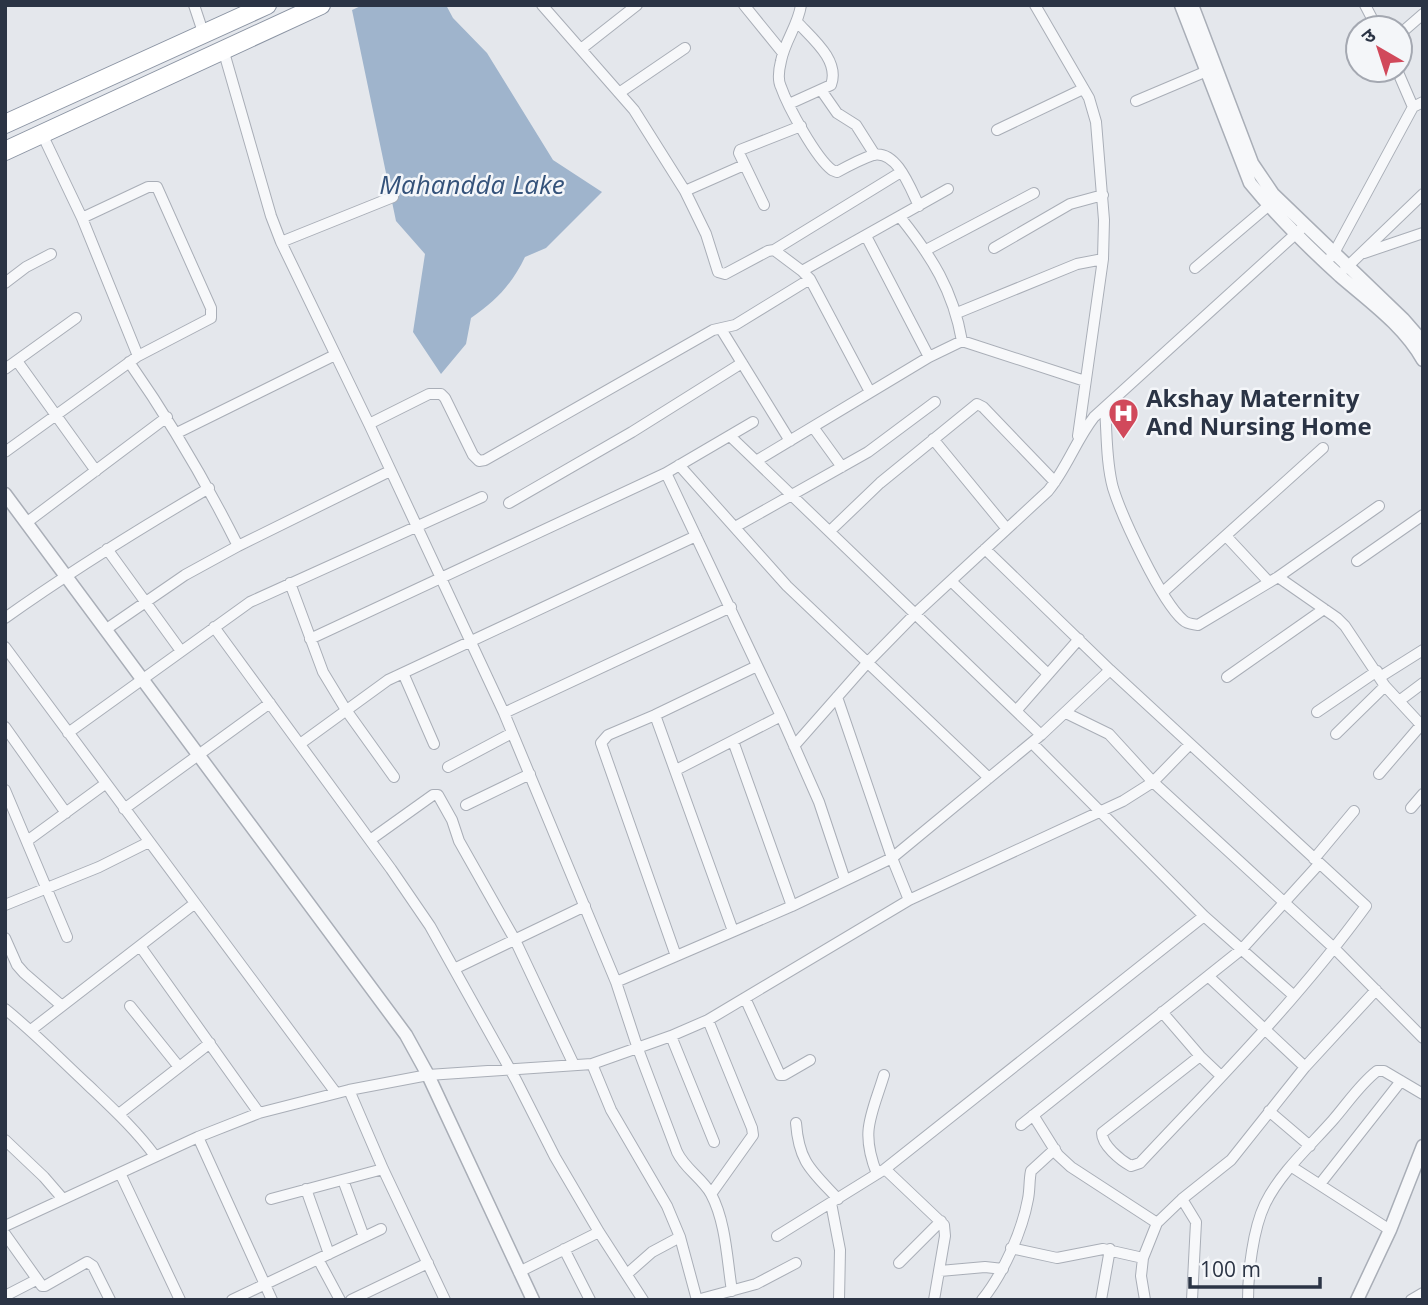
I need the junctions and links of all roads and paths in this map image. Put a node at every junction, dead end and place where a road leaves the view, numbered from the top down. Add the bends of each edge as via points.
1 (194, 5) edge
2 (267, 5) edge
3 (300, 5) edge
4 (321, 5) edge
5 (542, 5) edge
6 (637, 5) edge
7 (744, 5) edge
8 (801, 5) edge
9 (1035, 5) edge
10 (1181, 5) edge
11 (1192, 5) edge
12 (798, 23) junction
13 (204, 35) junction
14 (685, 48) dead end
15 (223, 49) junction
16 (581, 49) junction
17 (783, 53) junction
18 (1207, 71) junction
19 (1406, 84) edge
20 (1083, 89) junction
21 (821, 90) junction
22 (619, 93) junction
23 (1136, 101) dead end
24 (789, 104) junction
25 (1418, 104) edge
26 (5, 124) edge
27 (801, 126) junction
28 (997, 130) dead end
29 (42, 134) junction
30 (5, 143) edge
31 (5, 151) edge
32 (875, 155) junction
33 (744, 165) junction
34 (901, 172) junction
35 (948, 189) dead end
36 (685, 191) junction
37 (1034, 193) dead end
38 (1423, 194) edge
39 (1103, 195) junction
40 (393, 197) dead end
41 (764, 205) dead end
42 (919, 206) junction
43 (1268, 206) junction
44 (900, 217) junction
45 (82, 218) junction
46 (1301, 229) junction
47 (1423, 233) edge
48 (866, 236) junction
49 (281, 242) junction
50 (994, 248) dead end
51 (774, 250) junction
52 (926, 250) junction
53 (51, 254) dead end
54 (1360, 254) junction
55 (1330, 257) junction
56 (1103, 259) junction
57 (1195, 268) dead end
58 (1343, 270) junction
59 (802, 271) junction
60 (810, 279) junction
61 (5, 283) edge
62 (957, 313) junction
63 (76, 318) dead end
64 (720, 329) junction
65 (962, 341) junction
66 (1423, 342) edge
67 (335, 355) junction
68 (929, 357) junction
69 (133, 359) junction
70 (1423, 360) edge
71 (17, 361) junction
72 (742, 363) junction
73 (5, 369) edge
74 (1085, 381) junction
75 (870, 392) junction
76 (934, 402) dead end
77 (1105, 408) junction
78 (57, 414) junction
79 (167, 416) junction
80 (753, 422) dead end
81 (369, 424) junction
82 (813, 427) junction
83 (177, 433) junction
84 (730, 436) junction
85 (933, 439) junction
86 (1078, 440) junction
87 (790, 441) junction
88 (1323, 448) dead end
89 (5, 452) edge
90 (756, 461) junction
91 (679, 465) junction
92 (842, 467) junction
93 (96, 471) junction
94 (390, 471) junction
95 (666, 473) junction
96 (1055, 482) junction
97 (209, 488) junction
98 (5, 495) edge
99 (791, 495) junction
100 (482, 497) dead end
101 (509, 503) dead end
102 (1379, 506) dead end
103 (1423, 515) edge
104 (26, 523) junction
105 (735, 527) junction
106 (418, 528) junction
107 (1007, 528) junction
108 (830, 531) junction
109 (695, 536) junction
110 (1226, 536) junction
111 (238, 546) junction
112 (107, 549) junction
113 (985, 549) junction
114 (1357, 561) dead end
115 (65, 576) junction
116 (441, 578) junction
117 (1273, 579) junction
118 (951, 581) junction
119 (290, 583) junction
120 (1163, 592) junction
121 (144, 602) junction
122 (731, 607) junction
123 (1324, 609) junction
124 (916, 613) junction
125 (5, 618) edge
126 (214, 628) junction
127 (105, 630) junction
128 (310, 639) junction
129 (1079, 639) junction
130 (470, 641) junction
131 (5, 648) edge
132 (1423, 650) edge
133 (181, 651) junction
134 (868, 662) junction
135 (757, 666) junction
136 (1110, 670) junction
137 (403, 673) junction
138 (1048, 674) junction
139 (1227, 677) dead end
140 (1381, 678) junction
141 (142, 680) junction
142 (1423, 683) edge
143 (837, 697) junction
144 (1399, 701) junction
145 (270, 703) junction
146 (346, 709) junction
147 (1016, 711) junction
148 (1317, 712) dead end
149 (504, 713) junction
150 (1066, 713) junction
151 (655, 715) junction
152 (781, 716) junction
153 (1422, 726) edge
154 (5, 727) edge
155 (68, 733) junction
156 (512, 733) junction
157 (1336, 734) dead end
158 (1041, 735) junction
159 (733, 741) junction
160 (1032, 743) junction
161 (300, 744) junction
162 (434, 744) dead end
163 (1190, 744) junction
164 (794, 746) junction
165 (198, 755) junction
166 (448, 767) dead end
167 (676, 770) junction
168 (530, 774) junction
169 (1379, 774) dead end
170 (394, 777) dead end
171 (989, 778) junction
172 (1153, 782) junction
173 (105, 784) junction
174 (5, 790) edge
175 (1423, 794) edge
176 (466, 804) dead end
177 (1411, 808) dead end
178 (124, 809) junction
179 (1354, 811) dead end
180 (66, 813) junction
181 (1099, 813) junction
182 (370, 840) junction
183 (27, 841) junction
184 (149, 842) junction
185 (892, 858) junction
186 (1317, 861) junction
187 (845, 880) junction
188 (47, 889) junction
189 (909, 900) junction
190 (1285, 903) junction
191 (194, 904) junction
192 (5, 905) edge
193 (585, 906) junction
194 (792, 906) junction
195 (1204, 916) junction
196 (733, 931) junction
197 (67, 937) dead end
198 (5, 939) edge
199 (515, 940) junction
200 (140, 946) junction
201 (1242, 949) junction
202 (1335, 949) junction
203 (676, 956) junction
204 (454, 970) junction
205 (1208, 976) junction
206 (616, 982) junction
207 (1376, 990) junction
208 (1293, 995) junction
209 (745, 998) junction
210 (62, 1006) junction
211 (130, 1006) dead end
212 (5, 1009) edge
213 (1162, 1012) junction
214 (708, 1020) junction
215 (1264, 1029) junction
216 (31, 1030) junction
217 (671, 1036) junction
218 (1423, 1038) edge
219 (210, 1043) junction
220 (638, 1049) junction
221 (1200, 1056) junction
222 (810, 1060) dead end
223 (592, 1064) junction
224 (574, 1065) junction
225 (179, 1067) junction
226 (1305, 1067) junction
227 (509, 1070) junction
228 (428, 1075) junction
229 (884, 1075) dead end
230 (1221, 1076) junction
231 (1401, 1081) junction
232 (349, 1090) junction
233 (336, 1093) junction
234 (1423, 1094) edge
235 (1269, 1111) junction
236 (119, 1114) junction
237 (259, 1114) junction
238 (1033, 1115) junction
239 (796, 1123) dead end
240 (1021, 1125) dead end
241 (198, 1137) junction
242 (5, 1140) edge
243 (714, 1142) dead end
244 (1310, 1146) junction
245 (1423, 1146) edge
246 (1055, 1149) junction
247 (155, 1156) junction
248 (1292, 1167) junction
249 (383, 1169) junction
250 (881, 1172) junction
251 (120, 1173) junction
252 (343, 1180) junction
253 (1320, 1184) junction
254 (306, 1189) junction
255 (711, 1194) junction
256 (63, 1199) junction
257 (271, 1199) dead end
258 (1182, 1199) junction
259 (835, 1201) junction
260 (941, 1221) junction
261 (1157, 1223) junction
262 (5, 1226) edge
263 (381, 1229) dead end
264 (1390, 1230) junction
265 (599, 1232) junction
266 (5, 1234) edge
267 (776, 1236) dead end
268 (364, 1237) junction
269 (680, 1237) junction
270 (1011, 1248) junction
271 (565, 1249) junction
272 (1110, 1249) junction
273 (329, 1254) junction
274 (1143, 1258) junction
275 (318, 1259) junction
276 (796, 1262) dead end
277 (900, 1263) dead end
278 (428, 1264) junction
279 (1003, 1269) junction
280 (940, 1271) junction
281 (519, 1272) junction
282 (627, 1274) junction
283 (36, 1280) junction
284 (265, 1284) junction
285 (732, 1291) junction
286 (1423, 1293) edge
287 (5, 1296) edge
288 (1358, 1299) edge
289 (110, 1300) edge
290 (180, 1300) edge
291 (232, 1300) edge
292 (272, 1300) edge
293 (340, 1300) edge
294 (351, 1300) edge
295 (445, 1300) edge
296 (533, 1300) edge
297 (590, 1300) edge
298 (643, 1300) edge
299 (839, 1300) edge
300 (934, 1300) edge
301 (982, 1300) edge
302 (1101, 1300) edge
303 (1144, 1300) edge
304 (1192, 1300) edge
305 (1248, 1300) edge
306 (1411, 1300) edge

1 - 13 street
2 - 13 highway
3 - 30 highway
4 - 15 highway
5 - 16 street
6 - 16 street
7 - 17 street
8 - 12 street
9 - 20 street
10 - 18 street
11 - 46 street via 1252,163
12 - 17 street
12 - 21 street via 832,65 833,81
13 - 26 highway
14 - 22 street
15 - 29 highway
15 - 49 street
16 - 22 street
17 - 24 street via 778,74
18 - 23 street
18 - 43 street via 1250,183
19 - 25 street
20 - 28 street
20 - 39 street via 1097,122
21 - 24 street
21 - 32 street via 837,113 856,125
22 - 36 street
24 - 27 street
25 - 55 street
27 - 32 street via 837,172
27 - 33 street via 740,150
29 - 31 highway
29 - 45 street
32 - 34 street via 888,158
33 - 36 street
33 - 41 street
34 - 42 street
34 - 51 street
35 - 42 street
36 - 51 street via 718,272 725,274
37 - 52 street
38 - 54 street
39 - 50 street via 1070,204
39 - 56 street
40 - 49 street
42 - 44 street
43 - 46 street
43 - 57 street
44 - 48 street
44 - 52 street
45 - 69 street
45 - 69 street via 148,187 158,187 211,308 211,318
46 - 55 street
46 - 77 street
47 - 54 street
48 - 59 street
48 - 68 street
49 - 67 street
51 - 59 street
52 - 62 street
53 - 61 street
54 - 58 street
55 - 58 street
56 - 62 street via 1077,264
56 - 74 street
58 - 66 street via 1404,319
58 - 70 street
59 - 60 street
60 - 64 street
60 - 75 street
62 - 65 street
63 - 71 street
64 - 72 street
64 - 81 street via 485,460 473,456 441,394 429,394
65 - 68 street
65 - 74 street
67 - 81 street
67 - 83 street
68 - 75 street
69 - 78 street
69 - 79 street
71 - 73 street
71 - 78 street
72 - 87 street
72 - 101 street
74 - 86 street
75 - 82 street
76 - 92 street via 878,446
77 - 86 street
77 - 120 street via 1114,489
78 - 89 street
78 - 93 street
79 - 83 street
79 - 93 street
80 - 84 street
81 - 94 street
82 - 87 street
82 - 92 street
83 - 97 street
84 - 90 street
84 - 91 street
85 - 96 street via 979,405
85 - 107 street
85 - 108 street
86 - 96 street
87 - 90 street
88 - 110 street
90 - 99 street
91 - 95 street
91 - 105 street
92 - 99 street
93 - 104 street
94 - 106 street
94 - 111 street
95 - 109 street
95 - 116 street
96 - 107 street
97 - 111 street
97 - 112 street
98 - 104 street
99 - 105 street
99 - 108 street
100 - 106 street
102 - 117 street
103 - 114 street
104 - 115 street
105 - 134 street via 787,586
106 - 116 street
106 - 119 street
107 - 113 street
108 - 124 street
109 - 122 street
109 - 130 street
110 - 117 street
110 - 120 street
111 - 121 street
112 - 115 street
112 - 121 street
113 - 118 street
113 - 129 street
115 - 125 street
115 - 127 street
116 - 128 street
116 - 130 street
117 - 120 street via 1198,625 1182,620
117 - 123 street
118 - 124 street
118 - 138 street
119 - 126 street via 250,602
119 - 128 street
121 - 127 street
121 - 133 street
122 - 135 street
122 - 149 street
123 - 139 street
123 - 140 street via 1345,626
124 - 134 street
124 - 147 street
126 - 133 street
126 - 145 street
127 - 141 street
128 - 146 street via 323,672
129 - 136 street
129 - 138 street
130 - 137 street
130 - 149 street
131 - 155 street
132 - 140 street
133 - 141 street
134 - 143 street
134 - 171 street
135 - 151 street
135 - 152 street
136 - 150 street
136 - 163 street
137 - 146 street
137 - 162 street
138 - 147 street
140 - 144 street
140 - 148 street
140 - 157 street
141 - 155 street
141 - 165 street
142 - 144 street
143 - 164 street
143 - 185 street
144 - 153 street
145 - 161 street
145 - 165 street
146 - 161 street
146 - 170 street
147 - 158 street
149 - 156 street
150 - 158 street
150 - 172 street via 1109,734
151 - 167 street
151 - 203 street via 608,734 601,747
152 - 159 street
152 - 164 street
153 - 169 street
154 - 180 street
155 - 173 street
156 - 166 street
156 - 168 street
158 - 160 street
159 - 167 street
159 - 194 street
160 - 171 street
160 - 181 street
161 - 182 street
163 - 172 street
163 - 186 street
164 - 187 street
165 - 178 street
165 - 228 street via 406,1035
167 - 196 street
168 - 176 street
168 - 193 street
171 - 185 street
172 - 181 street
172 - 190 street
173 - 178 street
173 - 180 street
174 - 183 street
175 - 177 street
178 - 184 street
179 - 186 street
180 - 183 street
181 - 189 street
181 - 195 street
182 - 199 street via 438,795
182 - 204 street via 430,926
183 - 188 street
184 - 188 street
184 - 191 street
185 - 187 street
185 - 189 street
186 - 190 street
186 - 202 street via 1366,906
187 - 194 street
188 - 192 street
188 - 197 street
189 - 209 street
190 - 201 street
190 - 202 street
191 - 200 street
191 - 233 street
193 - 199 street
193 - 206 street
194 - 196 street
195 - 201 street
195 - 250 street
196 - 203 street
198 - 210 street via 17,965
199 - 204 street
199 - 224 street
200 - 210 street
200 - 219 street
201 - 205 street
201 - 208 street
202 - 207 street
202 - 208 street
203 - 206 street
204 - 227 street
205 - 213 street
205 - 215 street
206 - 220 street
207 - 218 street
207 - 226 street
208 - 215 street
209 - 214 street
209 - 222 street via 780,1075
210 - 216 street
211 - 225 street
212 - 216 street
213 - 221 street
213 - 238 street
214 - 217 street
214 - 255 street via 753,1136
215 - 226 street
215 - 230 street
216 - 236 street
217 - 220 street
217 - 243 street
219 - 225 street
219 - 237 street
220 - 223 street
220 - 255 street via 680,1160
221 - 230 street
221 - 230 street via 1106,1128 1103,1141 1135,1166
223 - 224 street
223 - 269 street via 611,1110
224 - 227 street
225 - 236 street
226 - 235 street
227 - 228 street
227 - 265 street
228 - 232 street
228 - 281 street
229 - 250 street via 867,1144
231 - 234 street
231 - 244 street via 1380,1070 1372,1074
231 - 253 street
232 - 233 street
232 - 249 street
233 - 237 street
235 - 244 street
235 - 258 street via 1231,1160
236 - 247 street
237 - 241 street
238 - 240 street
238 - 246 street
239 - 259 street via 806,1164
241 - 247 street
241 - 284 street
242 - 256 street
244 - 248 street
245 - 264 street
246 - 261 street via 1083,1177
246 - 270 street via 1031,1171 1028,1199
247 - 251 street
248 - 253 street
248 - 305 street via 1276,1186 1258,1224
249 - 252 street
249 - 278 street
250 - 259 street
250 - 260 street
251 - 256 street
251 - 290 street
252 - 254 street
252 - 268 street
253 - 264 street
254 - 257 street
254 - 273 street
255 - 285 street via 720,1219
256 - 262 street
258 - 261 street
258 - 304 street via 1196,1222
259 - 267 street
259 - 299 street
260 - 277 street
260 - 280 street via 945,1230
261 - 274 street
263 - 268 street
264 - 288 street
265 - 271 street
265 - 282 street
266 - 283 street
268 - 273 street
269 - 282 street via 652,1252
269 - 285 street via 697,1300
270 - 272 street via 1057,1258
270 - 279 street
271 - 281 street
271 - 297 street
272 - 274 street
272 - 302 street
273 - 275 street
274 - 303 street
275 - 284 street
275 - 293 street
276 - 285 street via 765,1280
278 - 294 street
278 - 295 street
279 - 280 street
279 - 301 street
280 - 300 street
281 - 296 street
282 - 298 street
283 - 287 street
283 - 289 street via 45,1286 83,1263 91,1263
284 - 291 street
284 - 292 street
286 - 306 street

